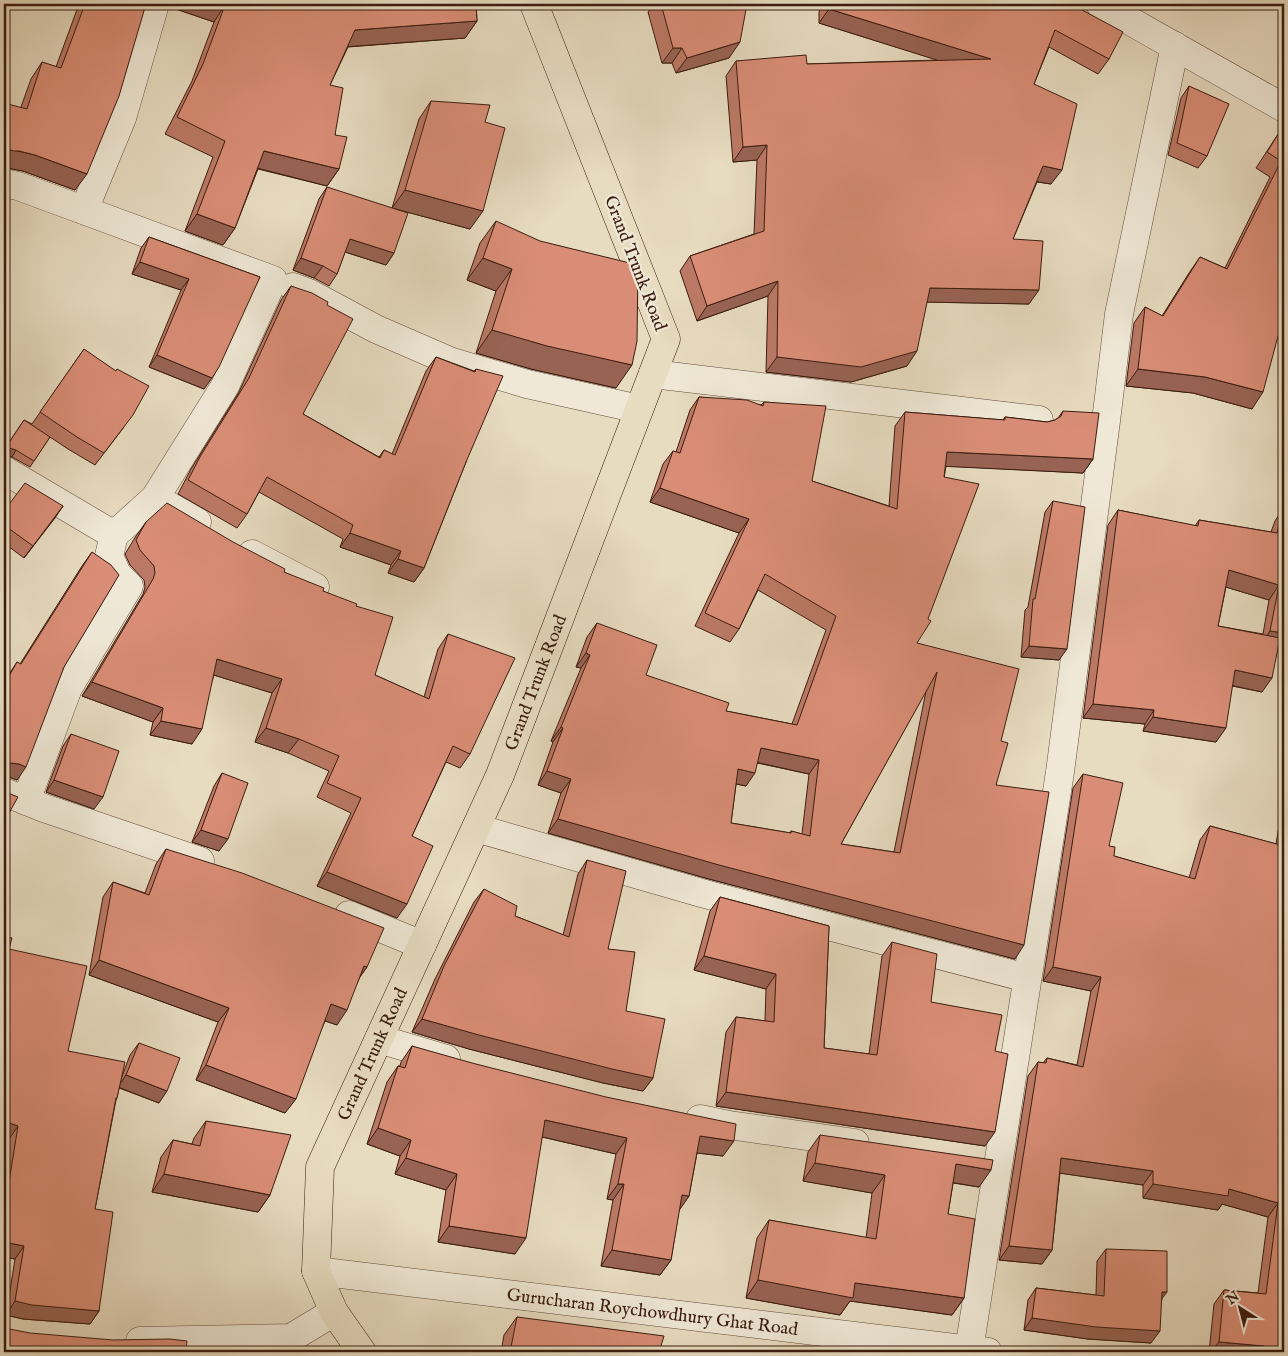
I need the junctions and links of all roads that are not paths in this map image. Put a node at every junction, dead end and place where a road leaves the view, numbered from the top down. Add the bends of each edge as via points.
1 (155, 4) edge
2 (534, 4) edge
3 (1100, 4) edge
4 (1175, 46) junction
5 (1284, 108) edge
6 (4, 183) edge
7 (84, 210) junction
8 (273, 280) junction
9 (653, 374) junction
10 (639, 409) junction
11 (1039, 420) edge
12 (4, 470) edge
13 (155, 498) junction
14 (114, 536) junction
15 (315, 587) edge
16 (15, 796) edge
17 (476, 828) junction
18 (219, 867) edge
19 (326, 906) edge
20 (422, 945) junction
21 (1027, 978) junction
22 (378, 1039) junction
23 (465, 1064) edge
24 (673, 1114) edge
25 (882, 1148) edge
26 (316, 1271) junction
27 (334, 1312) junction
28 (113, 1341) edge
29 (978, 1351) edge
30 (362, 1352) edge

1 - 7 street via 122,118
2 - 9 main road, Grand Trunk Road via 666,339
3 - 4 street
4 - 5 street
4 - 21 street via 1119,314 1061,762
6 - 7 street
7 - 8 street
8 - 10 street via 309,293 376,329 452,362 527,384
8 - 13 street via 225,386
9 - 10 main road, Grand Trunk Road
9 - 11 street
10 - 17 main road, Grand Trunk Road via 500,775
12 - 14 street
13 - 14 street
13 - 15 street
14 - 16 street via 109,556 117,574 129,586 68,688
16 - 18 street
17 - 20 main road, Grand Trunk Road
17 - 21 street via 705,894
19 - 20 street
20 - 22 main road, Grand Trunk Road
21 - 29 street via 988,1163
22 - 23 street
22 - 26 main road, Grand Trunk Road via 320,1167
24 - 25 street
26 - 27 main road, Grand Trunk Road
26 - 29 street, Gurucharan Roychowdhury Ghat Road
27 - 28 street via 291,1338
27 - 30 main road, Grand Trunk Road

